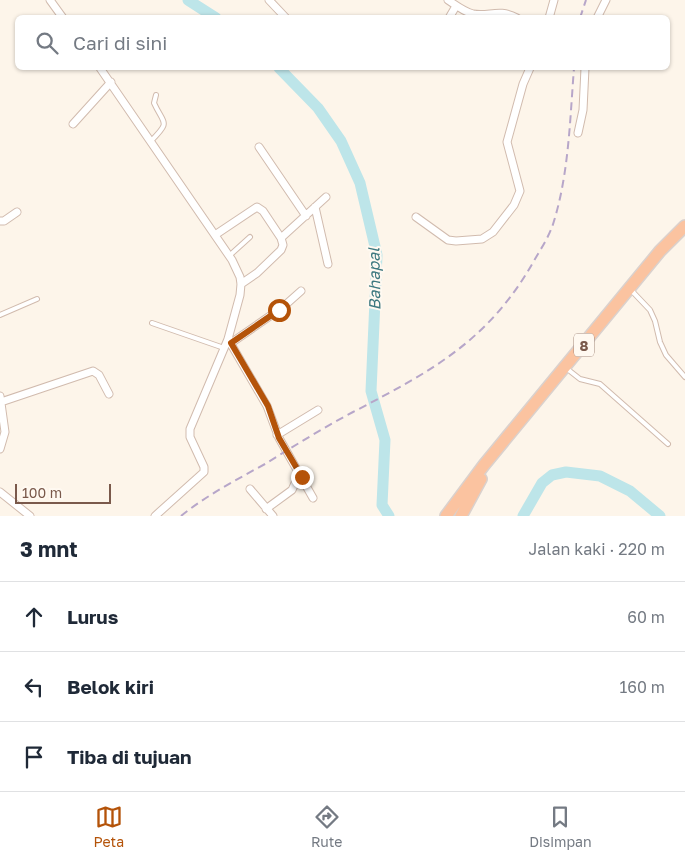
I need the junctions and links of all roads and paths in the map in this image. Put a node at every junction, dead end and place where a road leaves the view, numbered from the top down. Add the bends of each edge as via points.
1 (50, 0) edge
2 (269, 0) edge
3 (448, 0) edge
4 (554, 0) edge
5 (606, 0) edge
6 (456, 6) junction
7 (61, 15) edge
8 (283, 15) edge
9 (451, 15) edge
10 (511, 15) edge
11 (550, 15) edge
12 (598, 15) edge
13 (102, 70) edge
14 (529, 70) edge
15 (585, 70) edge
16 (111, 82) junction
17 (156, 95) dead end
18 (72, 124) dead end
19 (578, 133) dead end
20 (151, 141) junction
21 (259, 147) dead end
22 (326, 197) dead end
23 (316, 207) junction
24 (17, 212) dead end
25 (306, 216) junction
26 (416, 217) dead end
27 (0, 221) edge
28 (685, 226) edge
29 (215, 235) junction
30 (250, 237) dead end
31 (281, 238) junction
32 (229, 256) junction
33 (328, 264) dead end
34 (241, 284) junction
35 (630, 289) junction
36 (301, 291) dead end
37 (37, 299) dead end
38 (0, 315) edge
39 (152, 323) dead end
40 (229, 341) junction
41 (224, 348) junction
42 (566, 368) junction
43 (685, 377) edge
44 (109, 394) dead end
45 (1, 399) edge
46 (318, 410) dead end
47 (278, 435) junction
48 (668, 444) dead end
49 (0, 449) edge
50 (484, 465) junction
51 (302, 477) junction
52 (250, 489) dead end
53 (0, 492) edge
54 (313, 498) dead end
55 (266, 509) junction
56 (26, 515) edge
57 (155, 516) edge
58 (273, 516) edge
59 (446, 516) edge
60 (462, 516) edge

1 - 7 street
2 - 8 street
3 - 6 street
4 - 11 street
5 - 12 street
6 - 9 street
6 - 10 street via 473,14 494,12
13 - 16 street
14 - 26 street via 507,142 520,191 514,205 487,237 456,241 442,236
15 - 19 street
16 - 18 street
16 - 20 street
17 - 20 lane via 154,103 164,123
20 - 29 street
21 - 25 street
22 - 23 street
23 - 25 street
23 - 33 street
24 - 27 street
25 - 31 street
28 - 35 highway, 8
29 - 31 street via 257,207
29 - 32 street
30 - 32 lane
31 - 34 street via 284,246 281,250
32 - 34 street
34 - 40 street
35 - 42 highway, 8
35 - 43 lane via 650,310 666,355
36 - 40 street via 283,308
37 - 38 lane
39 - 41 lane
40 - 41 street
40 - 47 street via 268,406
41 - 57 street via 190,429 204,472
42 - 48 lane via 580,378 600,384
42 - 50 highway, 8
44 - 45 street via 93,371
45 - 49 street via 5,432
46 - 47 street
47 - 51 street
50 - 59 highway, 8
50 - 60 highway, 8 via 481,479
51 - 54 street
51 - 55 street via 292,490
52 - 55 street
53 - 56 street
55 - 58 street

